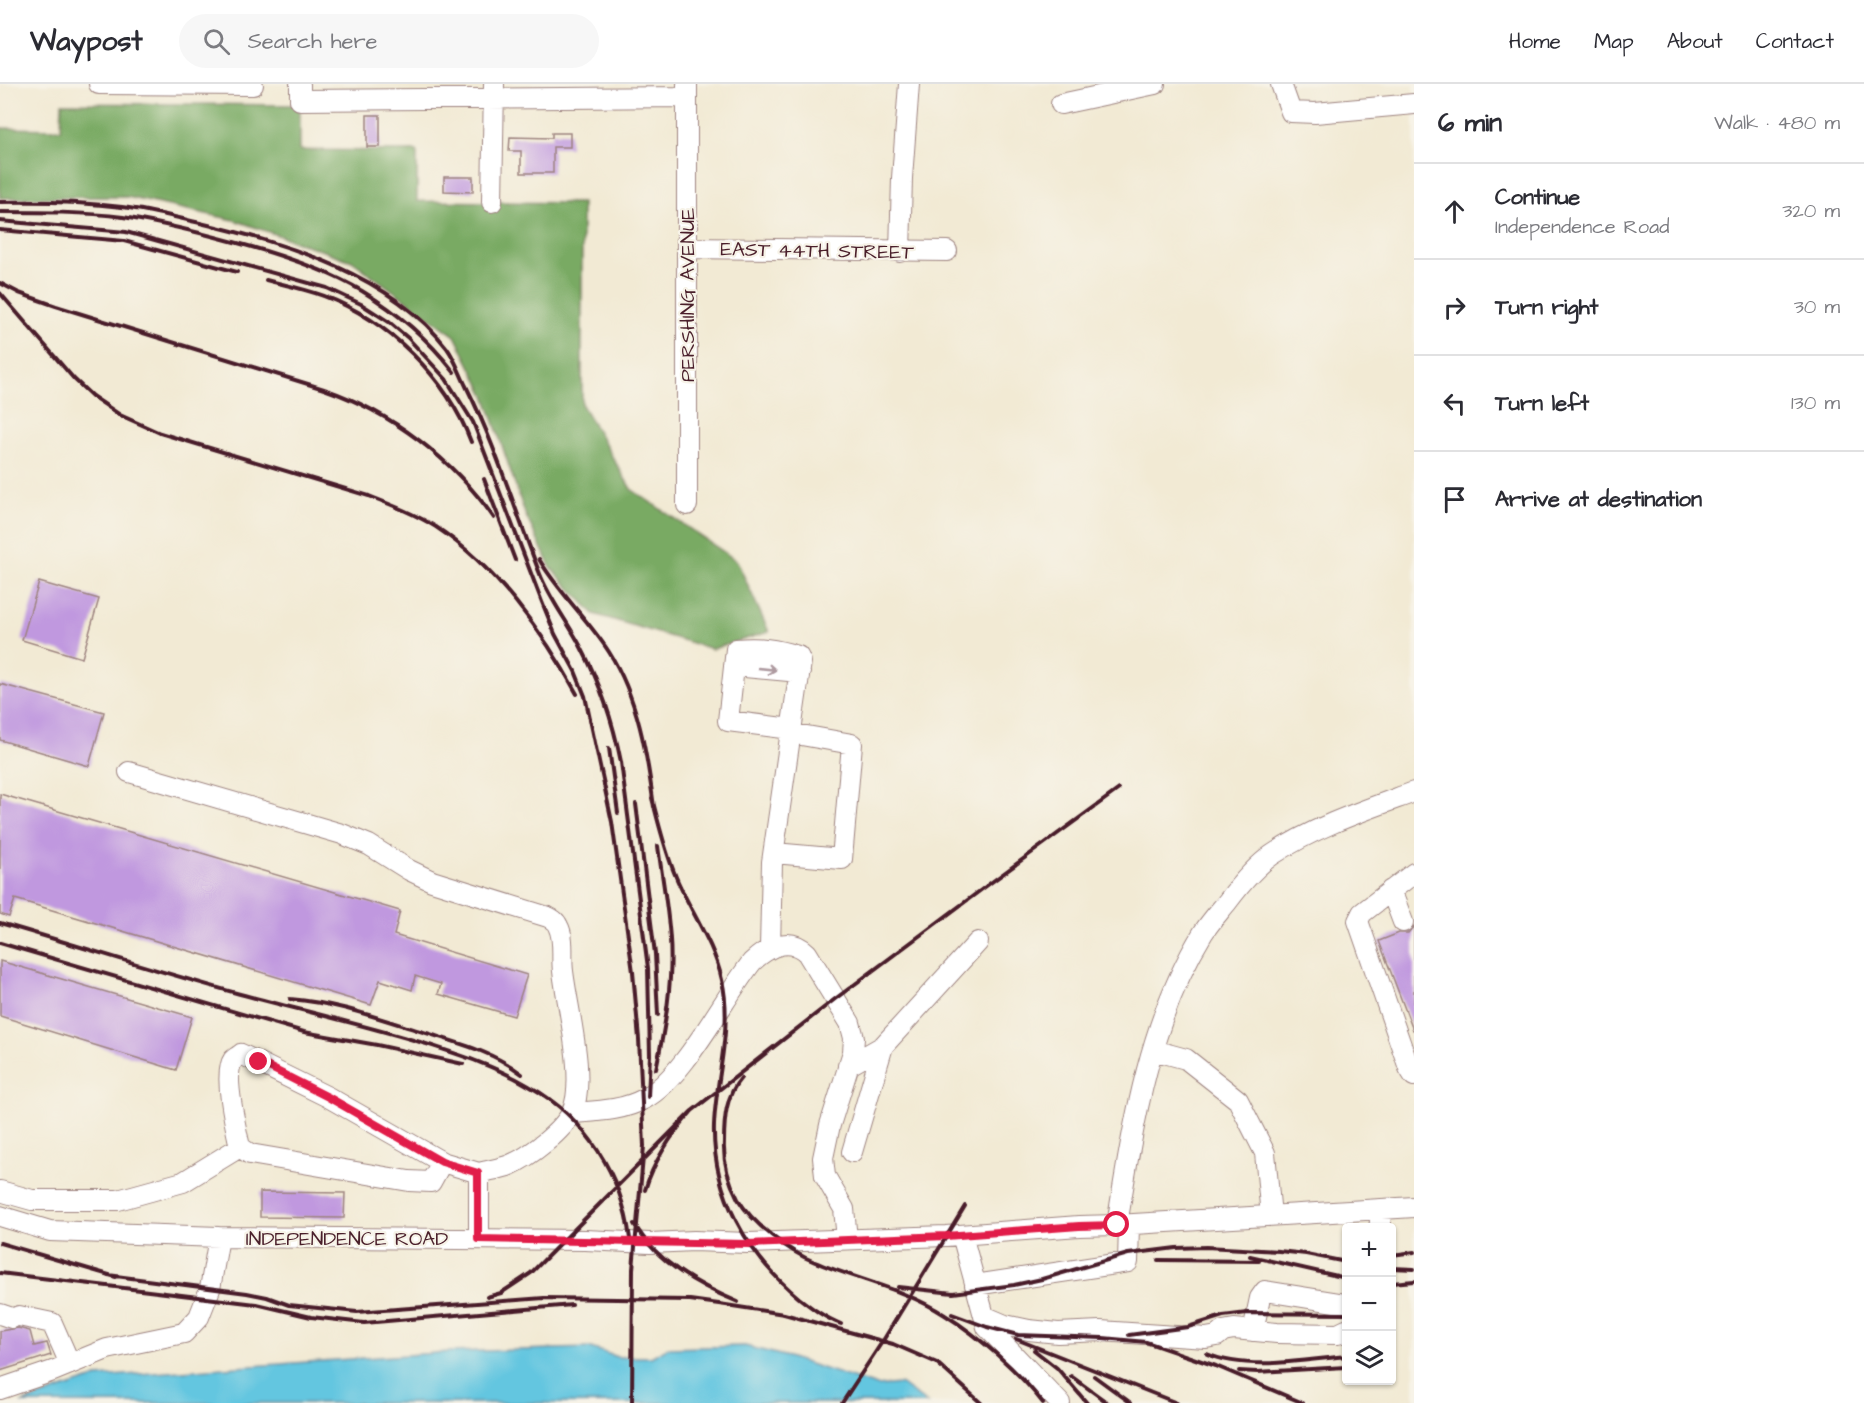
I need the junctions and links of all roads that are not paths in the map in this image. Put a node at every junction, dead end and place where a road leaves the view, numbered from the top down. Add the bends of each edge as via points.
1 (99, 84) edge
2 (909, 84) edge
3 (1155, 84) edge
4 (253, 85) edge
5 (1287, 86) edge
6 (687, 91) edge
7 (300, 92) edge
8 (494, 92) edge
9 (1061, 104) dead end
10 (1414, 104) edge
11 (492, 202) dead end
12 (687, 248) junction
13 (900, 252) junction
14 (947, 252) dead end
15 (687, 505) dead end
16 (791, 731) junction
17 (129, 772) dead end
18 (1414, 792) edge
19 (774, 853) junction
20 (1414, 873) edge
21 (1391, 890) junction
22 (1403, 922) dead end
23 (978, 942) dead end
24 (770, 948) junction
25 (884, 1046) junction
26 (1153, 1050) junction
27 (848, 1066) junction
28 (1414, 1076) edge
29 (572, 1113) junction
30 (240, 1147) junction
31 (852, 1152) dead end
32 (442, 1162) junction
33 (478, 1173) junction
34 (0, 1191) edge
35 (1414, 1207) edge
36 (0, 1216) edge
37 (1271, 1216) junction
38 (1380, 1218) edge
39 (1123, 1225) junction
40 (962, 1235) junction
41 (219, 1237) junction
42 (478, 1239) junction
43 (848, 1239) junction
44 (975, 1285) junction
45 (1342, 1303) edge
46 (10, 1316) edge
47 (984, 1316) junction
48 (1253, 1331) junction
49 (1345, 1331) edge
50 (70, 1364) junction
51 (0, 1389) edge
52 (1060, 1403) edge

1 - 4 street
2 - 13 street
3 - 9 street
5 - 10 street via 1291,112
6 - 8 street
6 - 12 street, PERSHING AVENUE
7 - 8 street
8 - 11 street
12 - 13 street, EAST 44TH STREET
12 - 15 street, PERSHING AVENUE
13 - 14 street, EAST 44TH STREET
16 - 16 street via 801,662 798,656 760,647 736,649 728,721
16 - 19 street
16 - 19 street via 852,744 842,859
17 - 29 street via 342,834 432,881 555,921 561,933 577,1078
18 - 26 street via 1316,830 1270,856 1203,932 1174,988
19 - 24 street
20 - 21 street
21 - 22 street
21 - 28 street via 1362,913 1358,921
23 - 25 street
24 - 27 street via 787,943 807,953 853,1031 855,1045
24 - 29 street via 744,972 658,1090 623,1107
25 - 27 street
25 - 31 street
26 - 37 street via 1186,1059 1238,1100 1265,1153
26 - 39 street via 1132,1135
27 - 43 street via 823,1158 825,1176 844,1209
29 - 33 street via 550,1139 511,1165
30 - 32 street via 250,1154 409,1181 431,1182
30 - 32 street via 231,1111 230,1068 241,1054 328,1097
30 - 34 street via 183,1182 118,1200 32,1200
32 - 33 street
33 - 42 street
35 - 38 street, INDEPENDENCE ROAD
36 - 41 street, INDEPENDENCE ROAD via 50,1231
37 - 38 street, INDEPENDENCE ROAD
37 - 39 street, INDEPENDENCE ROAD
39 - 40 street, INDEPENDENCE ROAD
39 - 44 street via 1128,1262
40 - 43 street, INDEPENDENCE ROAD
40 - 44 street
41 - 42 street, INDEPENDENCE ROAD
41 - 50 street via 210,1289 199,1317 184,1333 107,1349
42 - 43 street, INDEPENDENCE ROAD via 748,1244
44 - 47 street
45 - 48 street via 1264,1291
46 - 50 street via 52,1323
47 - 48 street via 1021,1328 1058,1333 1100,1331 1206,1338 1223,1331
47 - 52 street via 987,1327
48 - 49 street
50 - 51 street

